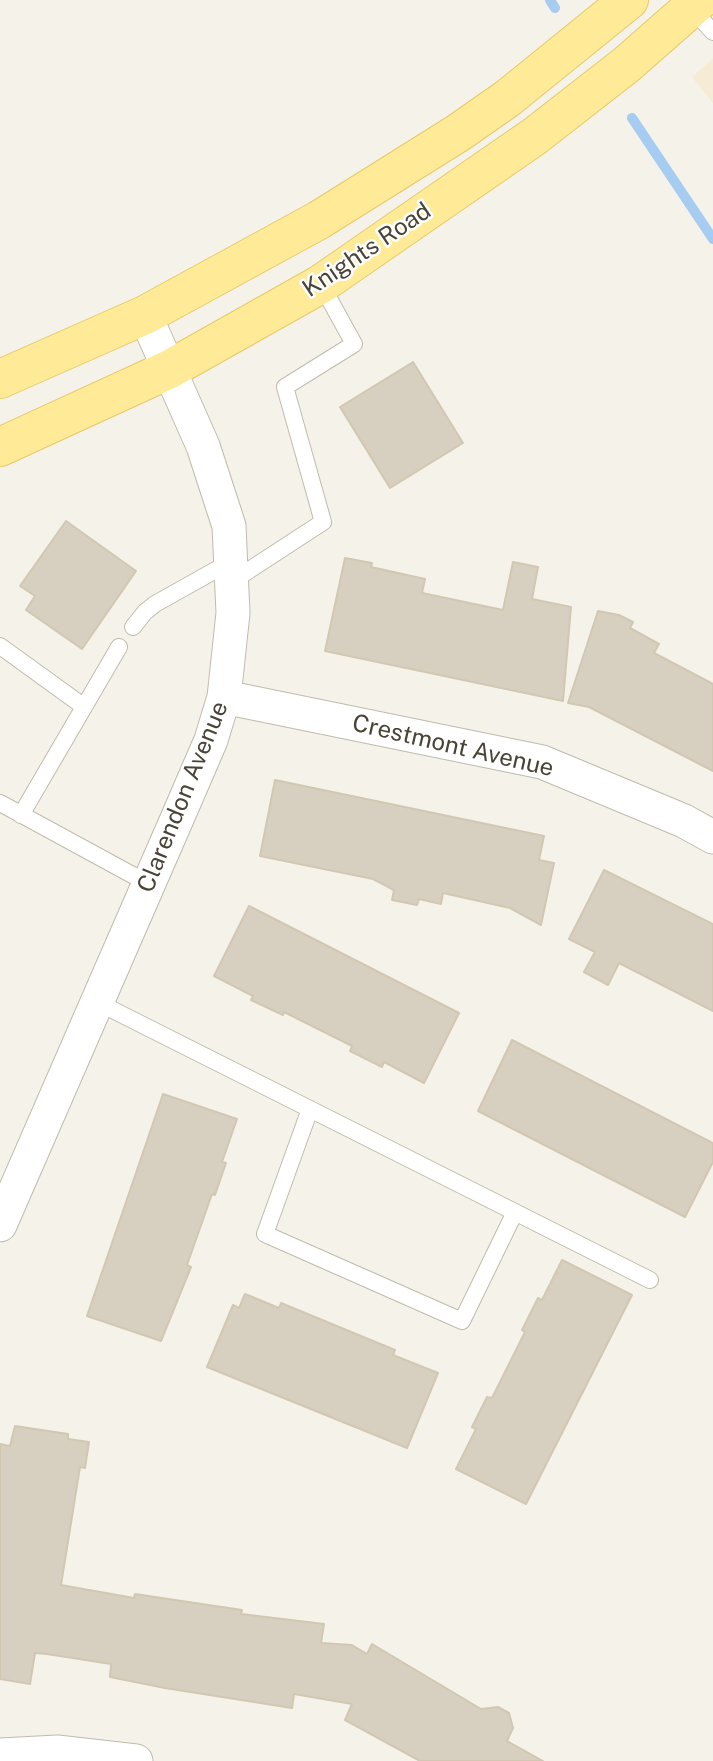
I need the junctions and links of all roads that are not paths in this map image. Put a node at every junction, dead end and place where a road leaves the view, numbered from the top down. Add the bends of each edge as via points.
1 (629, 0) edge
2 (701, 13) edge
3 (321, 284) junction
4 (145, 315) junction
5 (170, 369) junction
6 (0, 379) edge
7 (0, 447) edge
8 (231, 572) junction
9 (133, 627) dead end
10 (0, 646) edge
11 (119, 647) dead end
12 (224, 697) junction
13 (83, 706) junction
14 (0, 803) edge
15 (21, 815) junction
16 (713, 837) edge
17 (149, 884) junction
18 (97, 1002) junction
19 (310, 1109) junction
20 (515, 1212) junction
21 (0, 1225) edge
22 (650, 1280) dead end
23 (0, 1755) edge
24 (136, 1761) edge

1 - 4 main road, Knights Road via 553,64 458,133 319,220
2 - 3 main road, Knights Road via 545,129
3 - 5 main road, Knights Road
3 - 8 lane via 354,344 285,387 323,522
4 - 5 street, Clarendon Avenue
4 - 6 main road, Knights Road
5 - 7 main road, Knights Road
5 - 8 street, Clarendon Avenue via 203,446 229,526
8 - 9 lane via 155,604
8 - 12 street, Clarendon Avenue via 233,613
10 - 13 lane
11 - 13 lane
12 - 16 street, Crestmont Avenue via 542,762
12 - 17 street, Clarendon Avenue via 211,740
13 - 15 lane
14 - 15 lane
15 - 17 lane
17 - 18 street, Clarendon Avenue
18 - 19 lane
18 - 21 street, Clarendon Avenue
19 - 20 lane
19 - 20 lane via 265,1234 461,1321
20 - 22 lane
23 - 24 street via 57,1752

